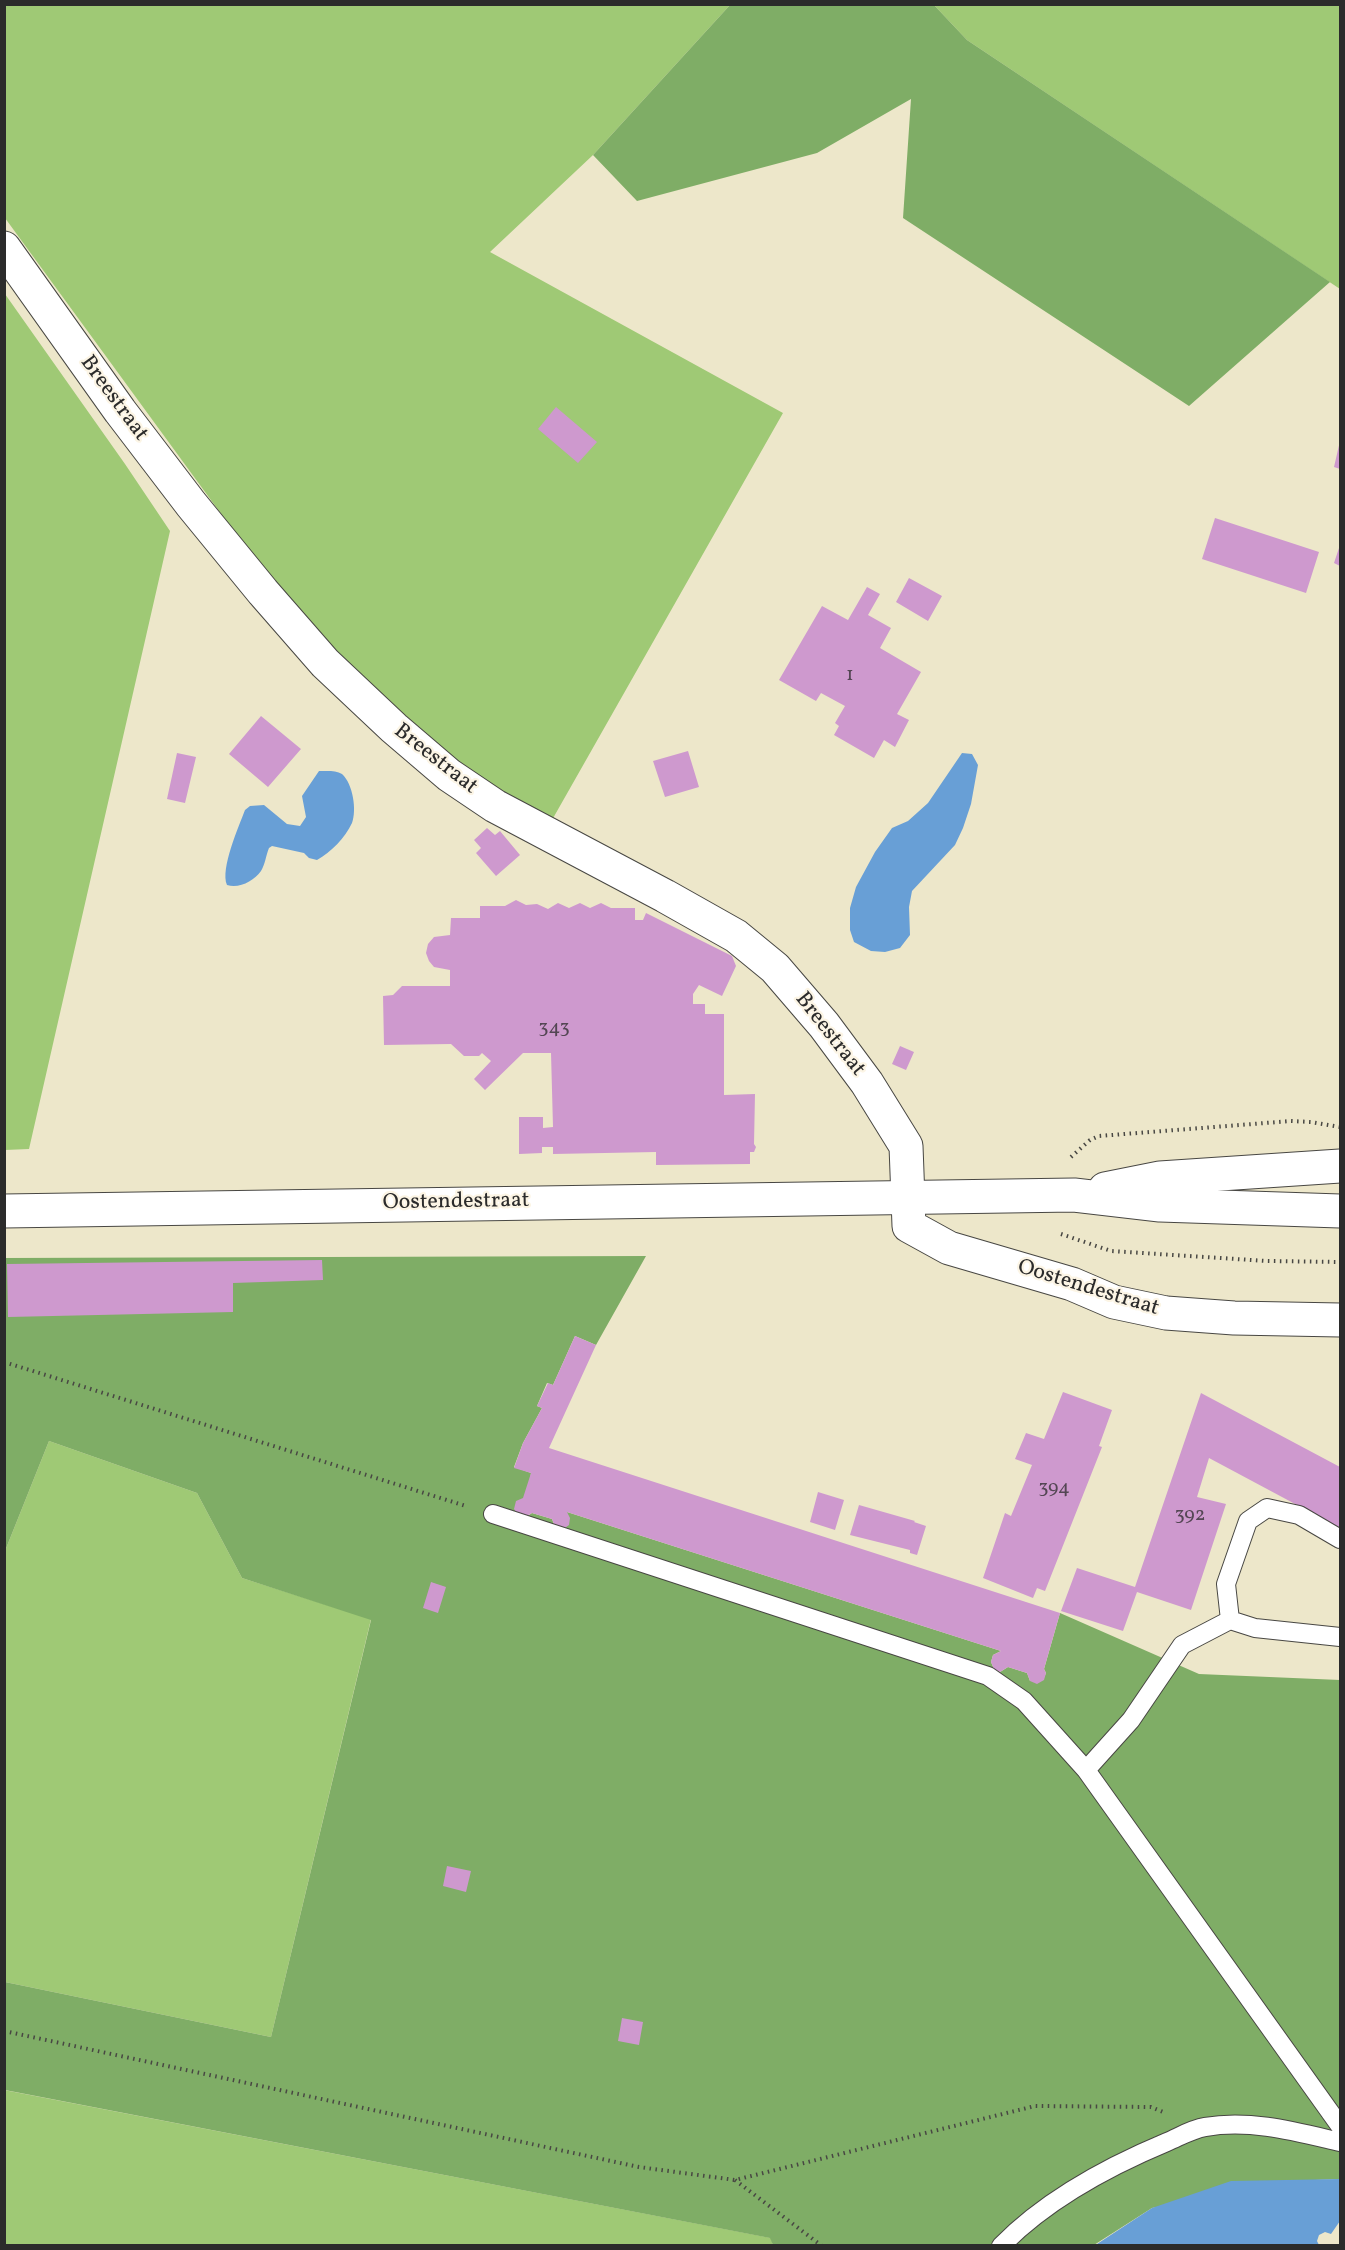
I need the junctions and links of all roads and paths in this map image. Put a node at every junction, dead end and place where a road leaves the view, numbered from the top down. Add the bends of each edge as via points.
1 (4, 248) edge
2 (1341, 1166) edge
3 (1074, 1195) junction
4 (908, 1197) junction
5 (4, 1211) edge
6 (1341, 1211) edge
7 (1054, 1232) dead end
8 (1341, 1262) edge
9 (1341, 1320) edge
10 (4, 1362) edge
11 (493, 1514) joint
12 (1341, 1539) edge
13 (1230, 1620) junction
14 (1341, 1636) edge
15 (1086, 1770) junction
16 (4, 2031) edge
17 (1341, 2126) edge
18 (1203, 2127) junction
19 (1341, 2142) edge
20 (735, 2180) junction
21 (822, 2246) edge
22 (1001, 2246) edge

1 - 4 street, Breestraat via 191,504 325,663 394,728 449,775 495,806 736,936 775,968 867,1083 906,1146
2 - 3 street, Oostendestraat via 1160,1178
3 - 4 street, Oostendestraat
3 - 6 street, Oostendestraat via 1160,1205
4 - 5 street, Oostendestraat
4 - 9 street, Oostendestraat via 909,1226 949,1248 1045,1275 1114,1302 1166,1313
7 - 8 path via 1111,1251
10 - 11 path
11 - 15 lane via 988,1676 1024,1701
12 - 13 lane via 1299,1515 1267,1508 1248,1521 1226,1584
13 - 14 lane via 1255,1628
13 - 15 lane via 1182,1645 1131,1720
15 - 17 lane
16 - 20 path via 639,2167
18 - 19 lane via 1246,2124
18 - 20 path via 1150,2107 1035,2106
18 - 22 lane via 1116,2165 1062,2196
20 - 21 path

